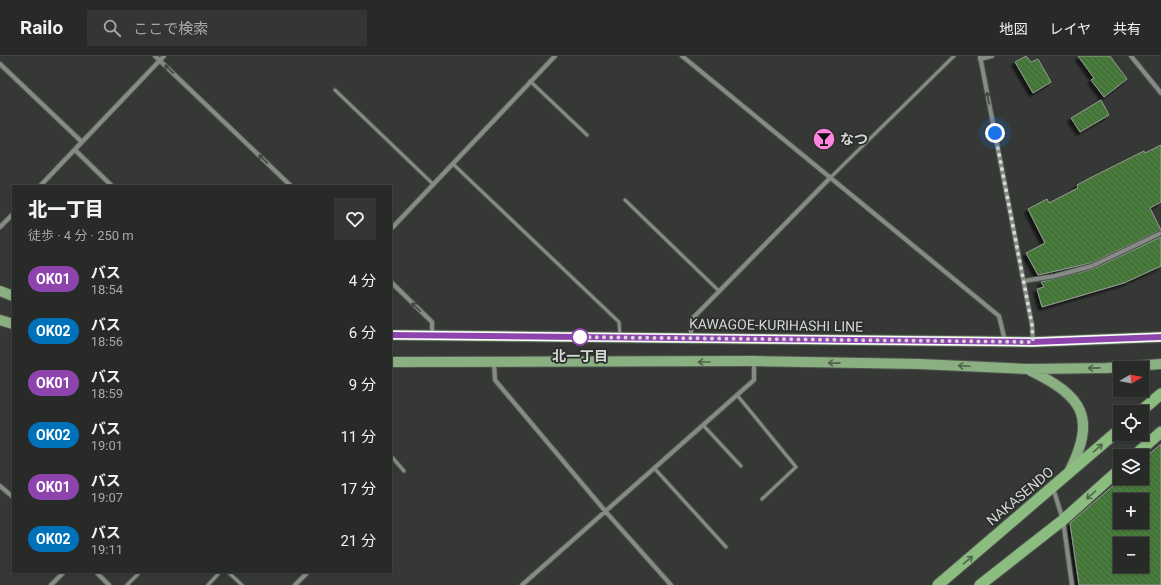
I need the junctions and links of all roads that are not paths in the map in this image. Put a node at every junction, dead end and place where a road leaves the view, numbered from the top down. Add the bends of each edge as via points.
1 (155, 56) edge
2 (164, 56) edge
3 (555, 56) edge
4 (682, 56) edge
5 (954, 56) edge
6 (992, 56) edge
7 (1131, 56) edge
8 (980, 58) edge
9 (160, 60) junction
10 (0, 64) edge
11 (530, 81) junction
12 (335, 90) dead end
13 (1161, 92) edge
14 (587, 135) dead end
15 (82, 142) junction
16 (75, 150) junction
17 (453, 164) junction
18 (830, 178) junction
19 (433, 184) junction
20 (42, 185) edge
21 (111, 185) edge
22 (290, 185) edge
23 (625, 200) dead end
24 (12, 215) edge
25 (0, 228) edge
26 (392, 228) edge
27 (1161, 233) edge
28 (1024, 281) junction
29 (392, 283) edge
30 (0, 291) edge
31 (719, 292) junction
32 (12, 296) edge
33 (0, 320) edge
34 (12, 324) edge
35 (392, 335) edge
36 (432, 336) junction
37 (621, 337) junction
38 (1161, 337) edge
39 (691, 338) junction
40 (1005, 342) junction
41 (1033, 342) junction
42 (754, 361) junction
43 (392, 362) edge
44 (494, 363) junction
45 (1161, 364) edge
46 (1028, 369) junction
47 (1161, 394) edge
48 (737, 395) junction
49 (1148, 405) edge
50 (703, 425) junction
51 (1161, 432) edge
52 (1113, 435) edge
53 (1142, 449) edge
54 (392, 457) edge
55 (741, 466) dead end
56 (655, 469) junction
57 (404, 471) dead end
58 (1113, 475) edge
59 (1067, 476) junction
60 (0, 486) edge
61 (1053, 488) junction
62 (12, 497) edge
63 (762, 499) dead end
64 (606, 512) junction
65 (1063, 520) junction
66 (726, 547) dead end
67 (63, 573) edge
68 (97, 573) edge
69 (139, 573) edge
70 (219, 573) edge
71 (229, 573) edge
72 (307, 573) edge
73 (526, 581) junction
74 (52, 585) edge
75 (109, 585) edge
76 (128, 585) edge
77 (208, 585) edge
78 (242, 585) edge
79 (295, 585) edge
80 (522, 585) edge
81 (530, 585) edge
82 (672, 585) edge
83 (938, 585) edge
84 (980, 585) edge
85 (1072, 585) edge

1 - 9 street
2 - 9 street
3 - 11 street
4 - 18 street
5 - 18 lane
6 - 8 street
7 - 13 street
28 -> 8 street
9 - 15 street
22 -> 9 street
10 - 15 street
11 - 14 lane
11 - 17 street
12 - 19 lane
15 - 16 street
16 - 20 street
16 - 21 street
17 - 19 street
17 - 37 lane via 619,322
18 - 31 street
18 - 40 street via 999,316
19 - 26 street
23 - 31 lane
24 - 25 street
27 - 28 street via 1092,266
28 - 41 street
36 -> 29 street via 432,322
30 - 32 main road
31 - 39 street via 691,320
33 - 34 main road
35 - 36 main road, KAWAGOE-KURIHASHI LINE
36 - 37 main road, KAWAGOE-KURIHASHI LINE
37 - 39 main road, KAWAGOE-KURIHASHI LINE
38 - 41 main road, KAWAGOE-KURIHASHI LINE
39 - 40 main road, KAWAGOE-KURIHASHI LINE
40 - 41 main road, KAWAGOE-KURIHASHI LINE
42 -> 44 main road
46 -> 42 main road
42 - 48 street via 754,380
43 - 44 main road
44 - 64 street via 495,380
45 -> 46 main road
46 - 59 main road via 1064,390 1077,403 1083,420 1083,437 1079,453
47 - 49 highway
48 - 50 street
48 - 63 lane via 796,467
50 - 55 lane
50 - 56 street
51 - 53 highway
59 -> 52 highway, NAKASENDO
54 - 57 lane
56 - 64 street
56 - 66 lane
58 -> 65 highway
59 - 61 highway, NAKASENDO
60 - 62 street
61 - 65 street
83 -> 61 highway, NAKASENDO
64 - 73 street
64 - 82 street
65 - 84 highway
65 - 85 street
67 - 74 street
68 - 75 street
69 - 76 lane
70 - 77 lane
71 - 78 lane
72 - 79 street
73 - 80 street
73 - 81 lane

